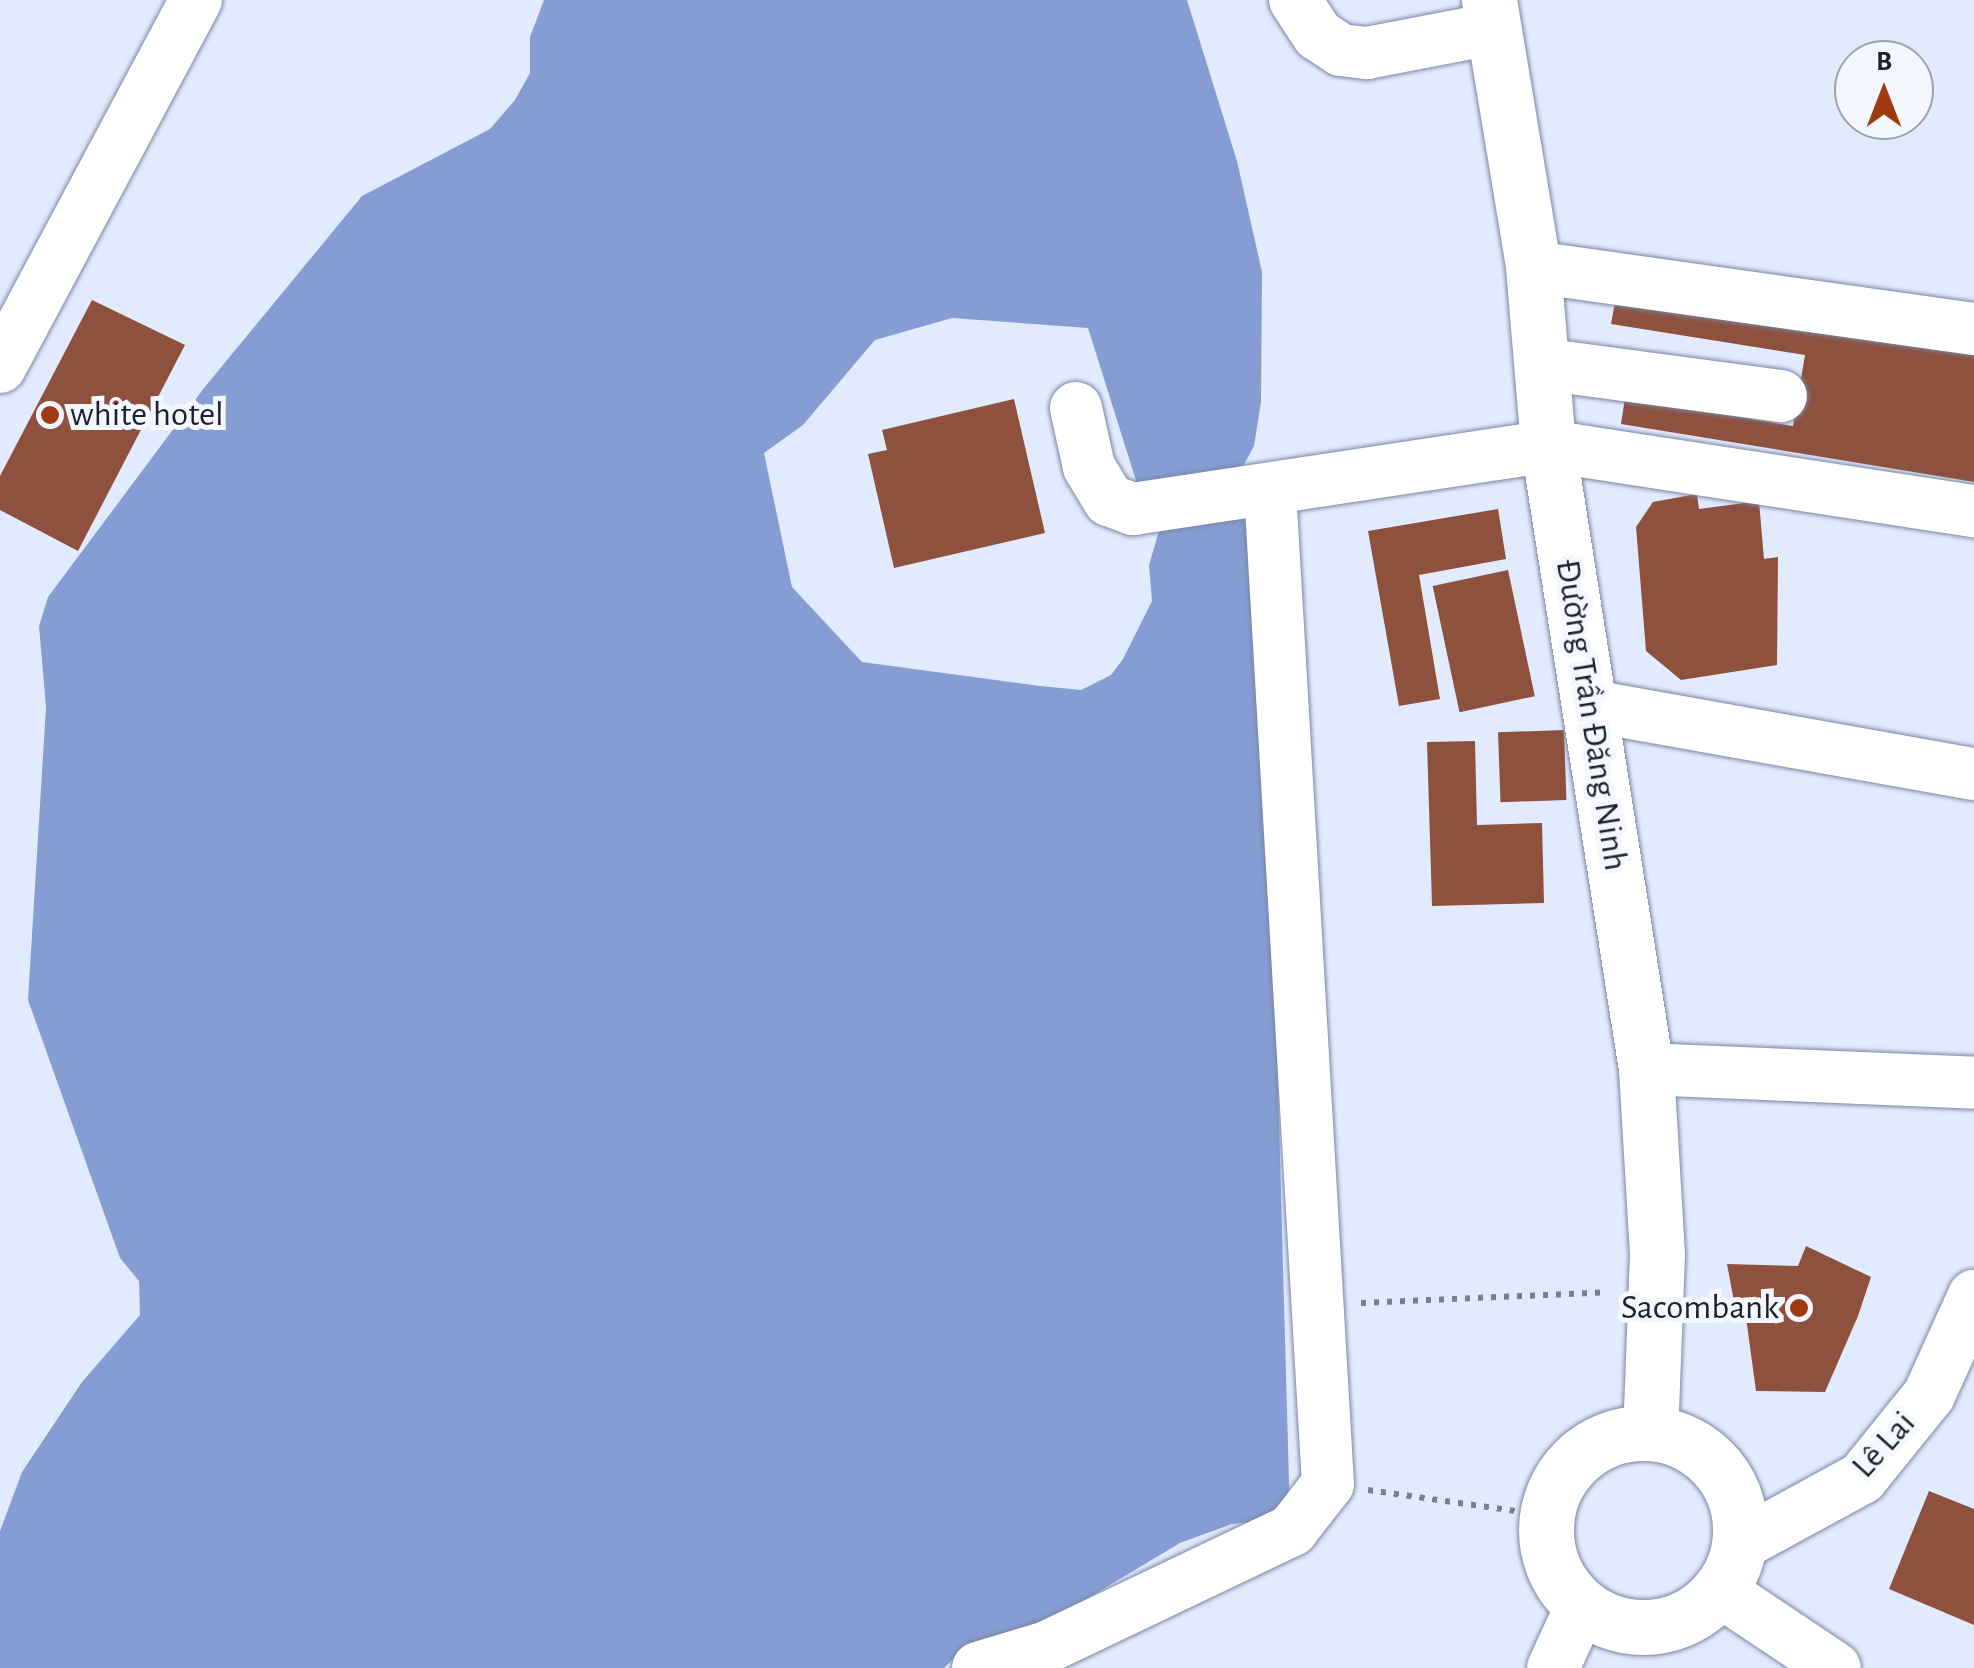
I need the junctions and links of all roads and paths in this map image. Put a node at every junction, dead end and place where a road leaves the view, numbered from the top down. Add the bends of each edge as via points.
1 (196, 0) edge
2 (1295, 0) edge
3 (1491, 14) edge
4 (1533, 268) junction
5 (1974, 329) edge
6 (1541, 364) junction
7 (0, 367) edge
8 (1781, 396) dead end
9 (1076, 408) dead end
10 (1548, 446) junction
11 (1270, 490) junction
12 (1974, 511) edge
13 (1591, 706) junction
14 (1974, 774) edge
15 (1646, 1070) junction
16 (1974, 1083) edge
17 (1655, 1290) junction
18 (1974, 1296) edge
19 (1320, 1305) junction
20 (1650, 1432) junction
21 (1328, 1484) junction
22 (1544, 1515) junction
23 (1731, 1567) junction
24 (1582, 1607) junction
25 (1638, 1649) edge
26 (978, 1668) edge
27 (1553, 1668) edge
28 (1835, 1668) edge

1 - 7 street
2 - 3 street via 1318,35 1340,50 1366,52
3 - 4 main road, Đường Trần Đăng Ninh
4 - 5 street
4 - 6 main road, Đường Trần Đăng Ninh
6 - 8 street
6 - 10 main road, Đường Trần Đăng Ninh
9 - 11 street via 1089,467 1109,500 1132,509
10 - 11 street
10 - 12 street
10 - 13 main road, Đường Trần Đăng Ninh
11 - 19 street
13 - 14 street
13 - 15 main road, Đường Trần Đăng Ninh
15 - 16 street
15 - 17 main road, Đường Trần Đăng Ninh
17 - 19 path
17 - 20 main road, Đường Trần Đăng Ninh
18 - 23 street, Lê Lai via 1929,1395 1862,1478
19 - 21 street
20 - 22 main road via 1606,1437 1565,1468
20 - 23 main road via 1704,1452 1735,1492
21 - 22 path
21 - 26 street via 1292,1530 1047,1647
22 - 24 main road via 1550,1566
23 - 25 main road via 1680,1622
23 - 28 street
24 - 25 main road
24 - 27 street

